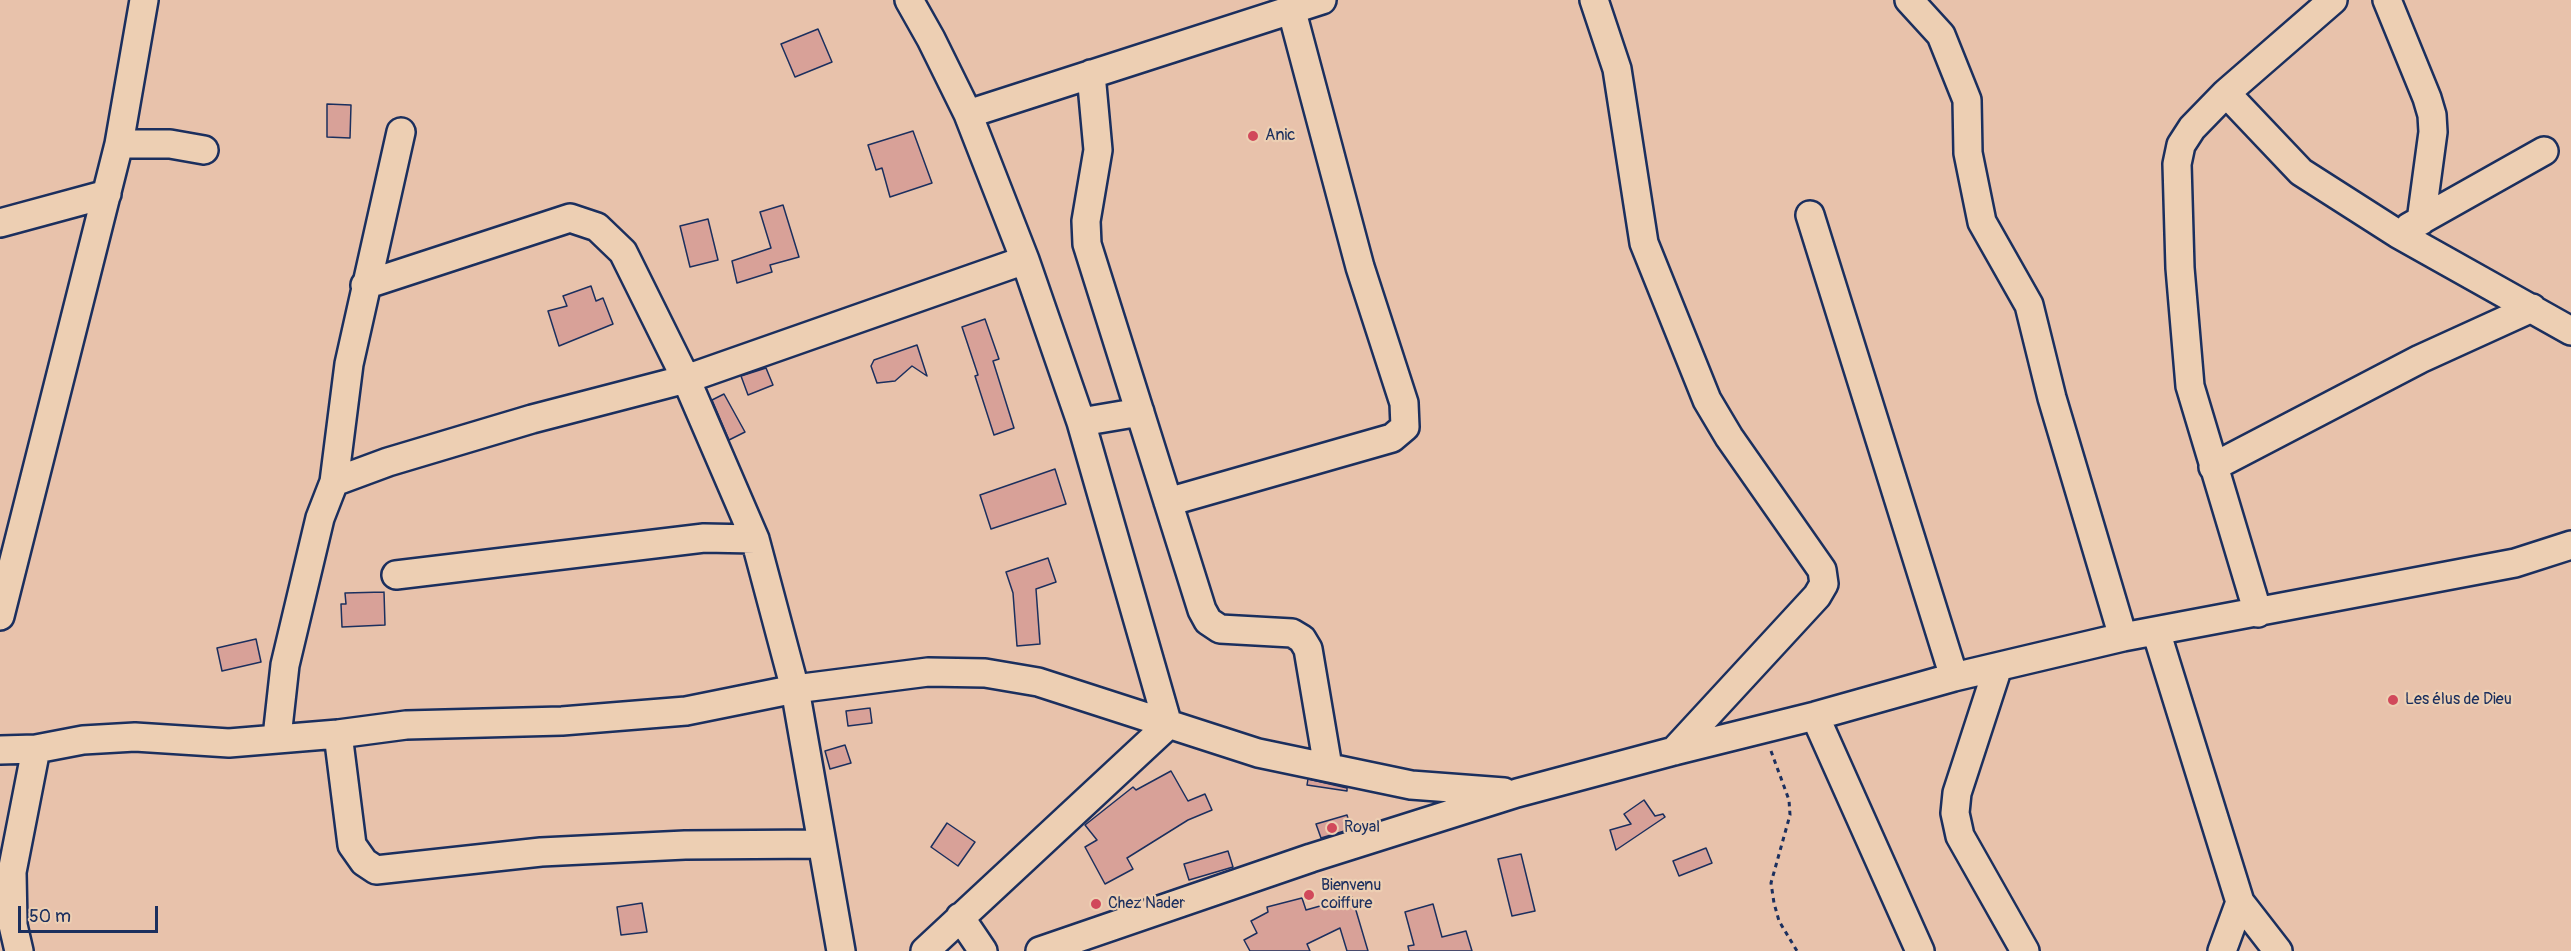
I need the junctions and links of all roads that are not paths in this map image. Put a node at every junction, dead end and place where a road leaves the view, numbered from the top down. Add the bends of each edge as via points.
1 (144, 0) edge
2 (909, 0) edge
3 (1322, 0) edge
4 (1594, 0) edge
5 (1909, 0) edge
6 (2333, 0) edge
7 (2387, 0) edge
8 (1277, 8) edge
9 (1091, 74) junction
10 (2226, 93) junction
11 (968, 114) junction
12 (401, 132) dead end
13 (120, 144) junction
14 (204, 150) dead end
15 (2544, 151) dead end
16 (107, 194) junction
17 (1810, 214) dead end
18 (0, 223) edge
19 (2409, 227) junction
20 (1024, 260) junction
21 (365, 285) junction
22 (2532, 308) junction
23 (2571, 331) edge
24 (686, 379) junction
25 (1140, 412) junction
26 (1081, 422) junction
27 (2213, 467) junction
28 (333, 482) junction
29 (1168, 502) junction
30 (755, 539) junction
31 (2571, 545) edge
32 (396, 575) dead end
33 (3, 589) edge
34 (2258, 613) junction
35 (0, 616) edge
36 (2156, 631) junction
37 (2123, 637) junction
38 (1998, 667) junction
39 (1954, 677) junction
40 (795, 689) junction
41 (1815, 716) junction
42 (1168, 725) junction
43 (338, 734) junction
44 (277, 738) junction
45 (36, 749) junction
46 (0, 750) edge
47 (1674, 752) junction
48 (1328, 767) junction
49 (1517, 794) junction
50 (822, 844) junction
51 (2240, 902) junction
52 (960, 917) junction
53 (19, 951) edge
54 (841, 951) edge
55 (926, 951) edge
56 (983, 951) edge
57 (1040, 951) edge
58 (1920, 951) edge
59 (2025, 951) edge
60 (2222, 951) edge
61 (2278, 951) edge

1 - 13 street
2 - 11 street
3 - 8 street
4 - 47 street via 1617,69 1644,243 1707,400 1822,570 1824,584 1817,597
5 - 37 street via 1941,35 1967,100 1968,153 1982,222 2029,305 2052,398
6 - 10 street
7 - 19 street via 2432,115 2433,132
8 - 9 street
8 - 29 street via 1404,403 1405,427 1392,438
9 - 11 street
9 - 25 street via 1098,150 1086,221 1087,244
10 - 19 street via 2301,172
10 - 27 street via 2192,128 2181,145 2177,164 2190,387
11 - 20 street
12 - 21 street
13 - 14 street via 170,144
13 - 16 street
15 - 19 street
16 - 18 street
16 - 33 street
17 - 39 street
19 - 22 street
20 - 24 street
20 - 26 street
21 - 24 street via 570,218 597,226 623,252
21 - 28 street via 349,364
22 - 23 street
22 - 27 street via 2420,359
24 - 28 street via 532,419
24 - 30 street
25 - 26 street
25 - 29 street
26 - 42 street
27 - 34 street
28 - 44 street via 296,614 285,665
29 - 48 street via 1208,621 1220,629 1292,633 1302,639 1308,649
30 - 32 street via 704,538
30 - 40 street
31 - 34 street via 2515,563
33 - 35 street
34 - 36 street
36 - 37 street
36 - 51 street
37 - 38 street
38 - 39 street
38 - 59 street via 1954,813 1960,836
39 - 41 street
40 - 42 street via 928,672 984,673 1038,682
40 - 43 street via 686,711 562,722 406,725
40 - 50 street
41 - 47 street
41 - 58 street
42 - 48 street via 1258,753
42 - 52 street
43 - 44 street
43 - 50 street via 352,845 364,862 376,870 541,852
44 - 45 street via 229,743 135,737 83,740
45 - 46 street
45 - 53 street via 12,872 13,925
47 - 49 street
48 - 49 street via 1411,785
49 - 57 street via 1311,858
50 - 54 street
51 - 60 street
51 - 61 street
52 - 55 street
52 - 56 street

